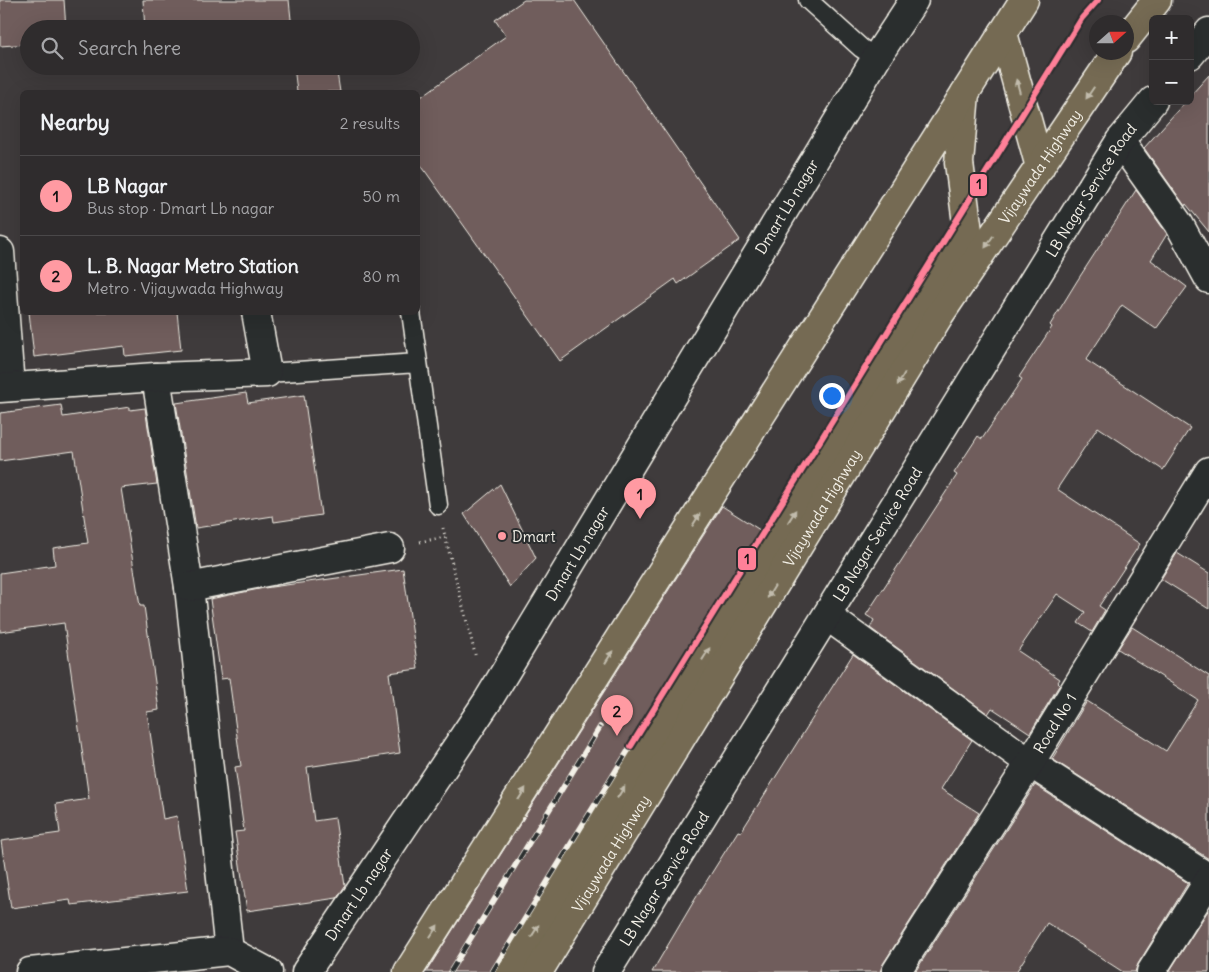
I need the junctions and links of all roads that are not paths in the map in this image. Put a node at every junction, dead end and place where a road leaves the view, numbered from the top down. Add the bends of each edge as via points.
1 (808, 0) edge
2 (914, 0) edge
3 (1024, 0) edge
4 (1158, 0) edge
5 (1134, 29) edge
6 (1209, 32) edge
7 (1003, 33) junction
8 (1194, 50) edge
9 (876, 58) junction
10 (1112, 60) edge
11 (965, 93) junction
12 (1150, 105) edge
13 (1120, 141) junction
14 (1040, 167) junction
15 (0, 252) edge
16 (1209, 279) edge
17 (257, 315) edge
18 (410, 315) edge
19 (418, 363) junction
20 (267, 373) junction
21 (156, 377) junction
22 (5, 387) edge
23 (1209, 471) edge
24 (438, 505) road end
25 (390, 548) dead end
26 (189, 587) junction
27 (827, 616) junction
28 (1030, 763) junction
29 (1209, 879) edge
30 (229, 951) junction
31 (30, 972) edge
32 (268, 972) edge
33 (306, 972) edge
34 (408, 972) edge
35 (509, 972) edge
36 (538, 972) edge
37 (606, 972) edge
38 (896, 972) edge
39 (1151, 972) edge

1 - 9 lane
2 - 9 street, Dmart Lb nagar
3 - 7 main road, Vijaywada Highway
4 - 5 main road
6 - 8 street
7 - 11 main road, Vijaywada Highway
14 -> 7 main road
9 - 33 street, Dmart Lb nagar via 487,702
10 -> 14 main road, Vijaywada Highway
34 -> 11 main road, Vijaywada Highway
35 -> 11 main road, Vijaywada Highway via 968,231 959,163
12 - 13 street, LB Nagar Service Road
13 - 16 street via 1179,224
13 - 27 street, LB Nagar Service Road
14 -> 36 main road, Vijaywada Highway via 940,314
15 - 22 street
17 - 20 street
18 - 19 lane
19 - 20 lane
19 - 24 lane
20 - 21 street
21 - 22 street
21 - 26 street
23 - 28 street, Road No 1
25 - 26 street
26 - 30 street
27 - 28 street
27 - 37 street, LB Nagar Service Road
28 - 29 street
28 - 38 street, Road No 1
29 - 39 street
30 - 31 street
30 - 32 street

